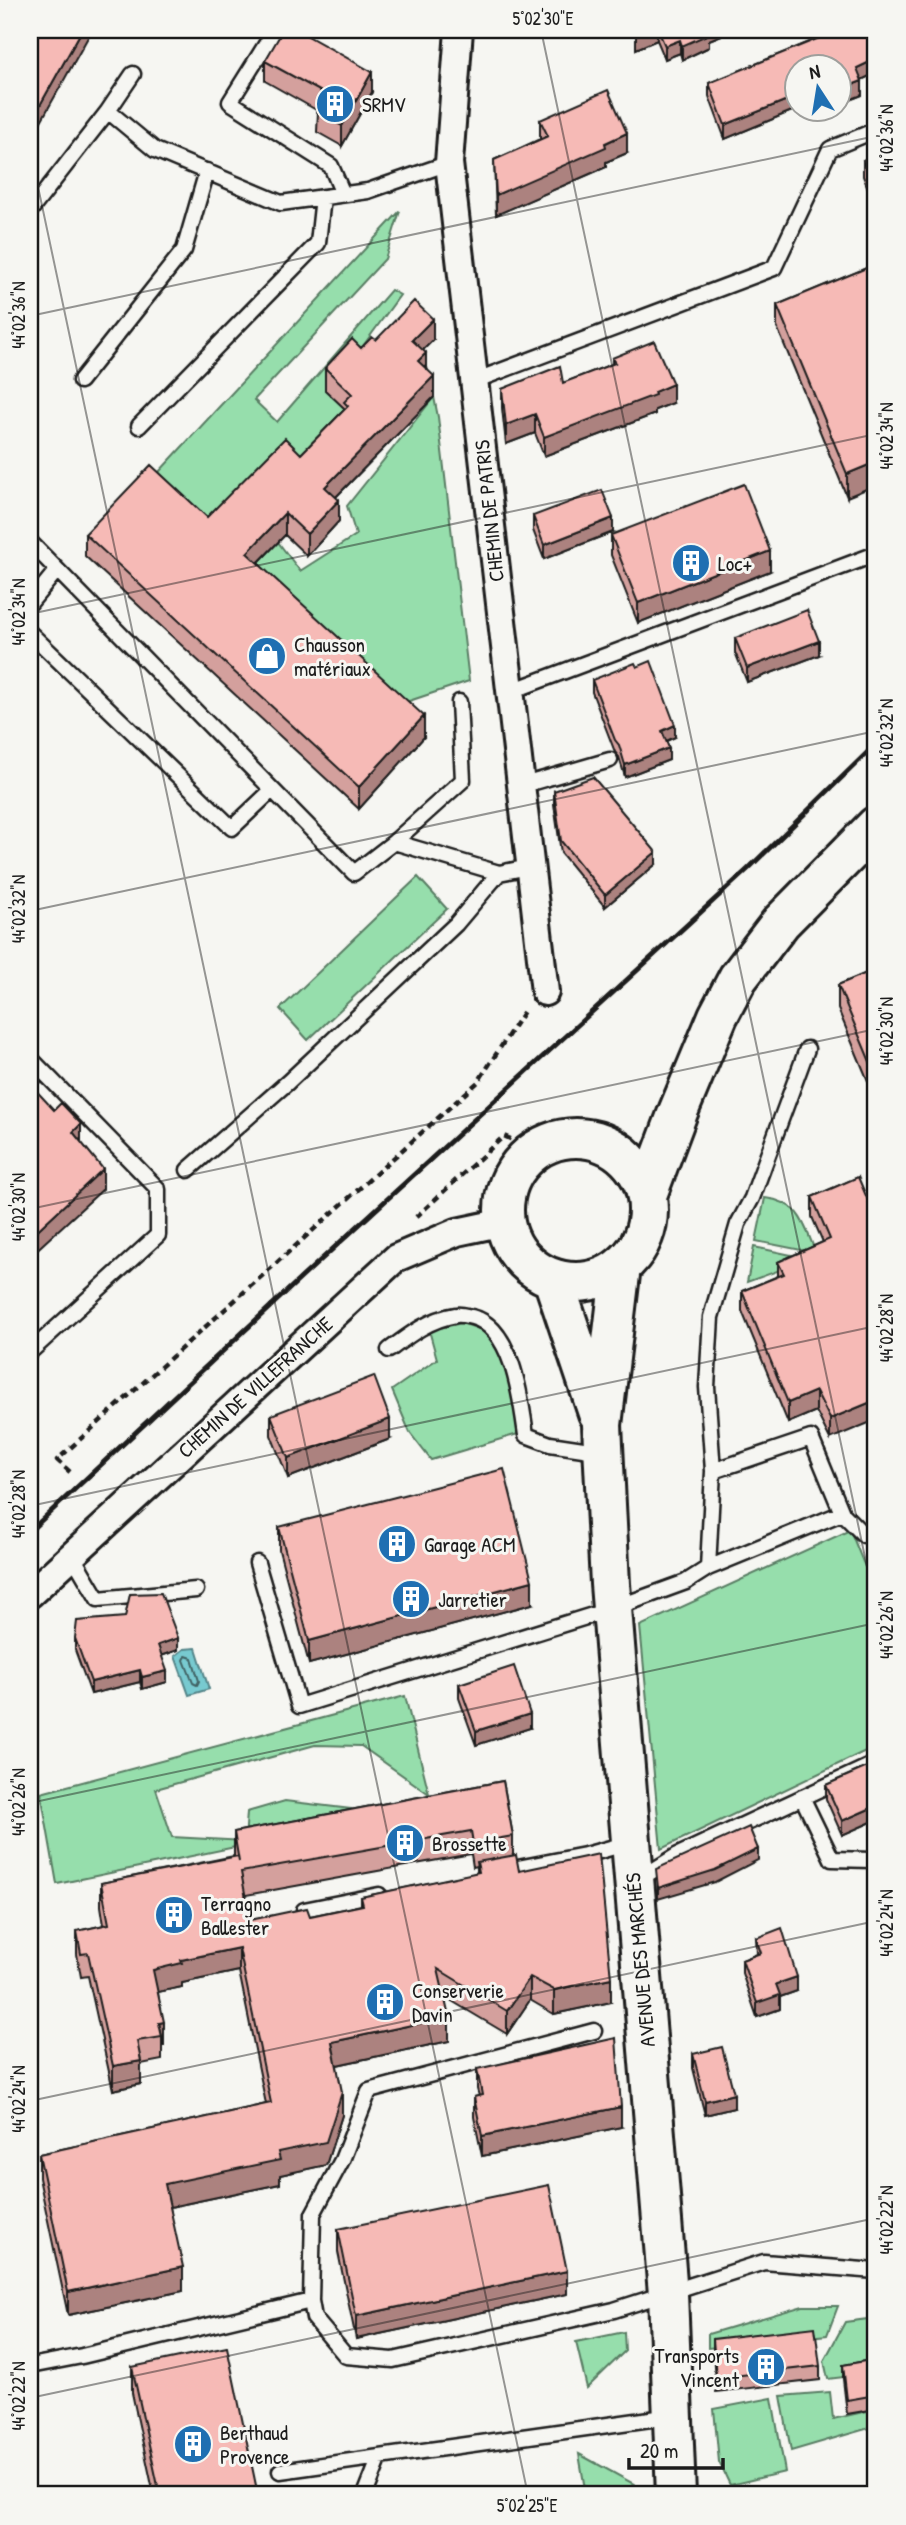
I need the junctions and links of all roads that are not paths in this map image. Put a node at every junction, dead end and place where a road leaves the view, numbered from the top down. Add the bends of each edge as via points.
1 (275, 30) edge
2 (459, 30) edge
3 (133, 74) dead end
4 (108, 111) junction
5 (876, 130) edge
6 (449, 163) junction
7 (207, 171) junction
8 (342, 194) junction
9 (323, 197) junction
10 (30, 211) edge
11 (80, 381) dead end
12 (474, 381) junction
13 (139, 426) dead end
14 (30, 542) edge
15 (876, 554) edge
16 (57, 570) junction
17 (30, 603) edge
18 (30, 633) edge
19 (509, 692) junction
20 (458, 702) dead end
21 (610, 760) dead end
22 (520, 786) junction
23 (272, 790) junction
24 (876, 826) edge
25 (394, 842) junction
26 (529, 867) junction
27 (499, 873) junction
28 (545, 992) road end
29 (807, 1049) dead end
30 (30, 1058) edge
31 (678, 1112) junction
32 (612, 1147) junction
33 (188, 1170) dead end
34 (647, 1195) junction
35 (504, 1222) junction
36 (621, 1266) junction
37 (553, 1279) junction
38 (388, 1350) dead end
39 (30, 1352) edge
40 (603, 1438) junction
41 (713, 1471) junction
42 (842, 1513) junction
43 (876, 1532) edge
44 (72, 1555) junction
45 (257, 1563) dead end
46 (708, 1568) junction
47 (196, 1590) dead end
48 (30, 1594) edge
49 (612, 1609) junction
50 (876, 1763) edge
51 (802, 1797) junction
52 (631, 1842) junction
53 (872, 1860) dead end
54 (491, 1874) edge
55 (634, 1883) junction
56 (397, 1892) edge
57 (304, 1910) edge
58 (594, 2031) dead end
59 (876, 2272) edge
60 (668, 2294) junction
61 (311, 2301) junction
62 (30, 2366) edge
63 (673, 2416) junction
64 (380, 2457) junction
65 (280, 2471) dead end
66 (365, 2495) edge
67 (676, 2495) edge

1 - 8 lane via 230,102 331,166
2 - 6 street, CHEMIN DE PATRIS
3 - 4 lane
4 - 7 lane via 155,150
4 - 10 lane
5 - 12 lane via 830,149 775,268
6 - 8 lane via 368,191
6 - 12 street, CHEMIN DE PATRIS
7 - 9 lane via 281,203
7 - 11 lane via 184,250
8 - 9 lane
9 - 13 lane via 318,243
12 - 19 street, CHEMIN DE PATRIS
14 - 16 lane
15 - 19 lane
16 - 17 lane
16 - 23 lane
18 - 23 lane via 232,828
19 - 22 street, CHEMIN DE PATRIS
20 - 25 lane via 463,779
21 - 22 lane
22 - 26 street, CHEMIN DE PATRIS
23 - 25 lane via 354,873
24 - 31 street via 781,922 738,978
25 - 27 lane
26 - 27 lane
26 - 28 street, CHEMIN DE PATRIS
27 - 33 lane via 456,925
29 - 41 lane via 738,1224 711,1317 707,1387
30 - 39 lane via 158,1189 158,1235
31 - 32 street via 648,1133
31 - 34 street
32 - 34 street via 640,1176
32 - 35 street via 573,1137 534,1150 509,1182
34 - 36 street via 644,1235
35 - 37 street via 520,1257
35 - 44 street, CHEMIN DE VILLEFRANCHE via 457,1232 396,1258
36 - 37 street via 600,1278
36 - 40 street, AVENUE DES MARCHÉS
37 - 40 street, AVENUE DES MARCHÉS
38 - 40 lane via 422,1326 458,1314 483,1320 502,1340 519,1386 526,1435 550,1444
40 - 49 street, AVENUE DES MARCHÉS
41 - 42 lane via 811,1438
41 - 46 lane
42 - 43 lane via 864,1535
42 - 46 lane
44 - 47 lane via 98,1599
44 - 48 street, CHEMIN DE VILLEFRANCHE
45 - 49 lane via 299,1706
46 - 49 lane via 686,1582
49 - 52 street, AVENUE DES MARCHÉS
50 - 51 lane
51 - 53 lane via 832,1859
51 - 55 lane via 678,1855
52 - 54 lane
52 - 55 street, AVENUE DES MARCHÉS
55 - 60 street, AVENUE DES MARCHÉS
56 - 57 lane
58 - 61 lane via 369,2091 342,2160 313,2214
59 - 60 lane via 764,2262
60 - 61 lane via 393,2360 346,2356 314,2318
60 - 63 street, AVENUE DES MARCHÉS
61 - 62 lane
63 - 64 lane
63 - 67 street, AVENUE DES MARCHÉS
64 - 65 lane
64 - 66 lane

